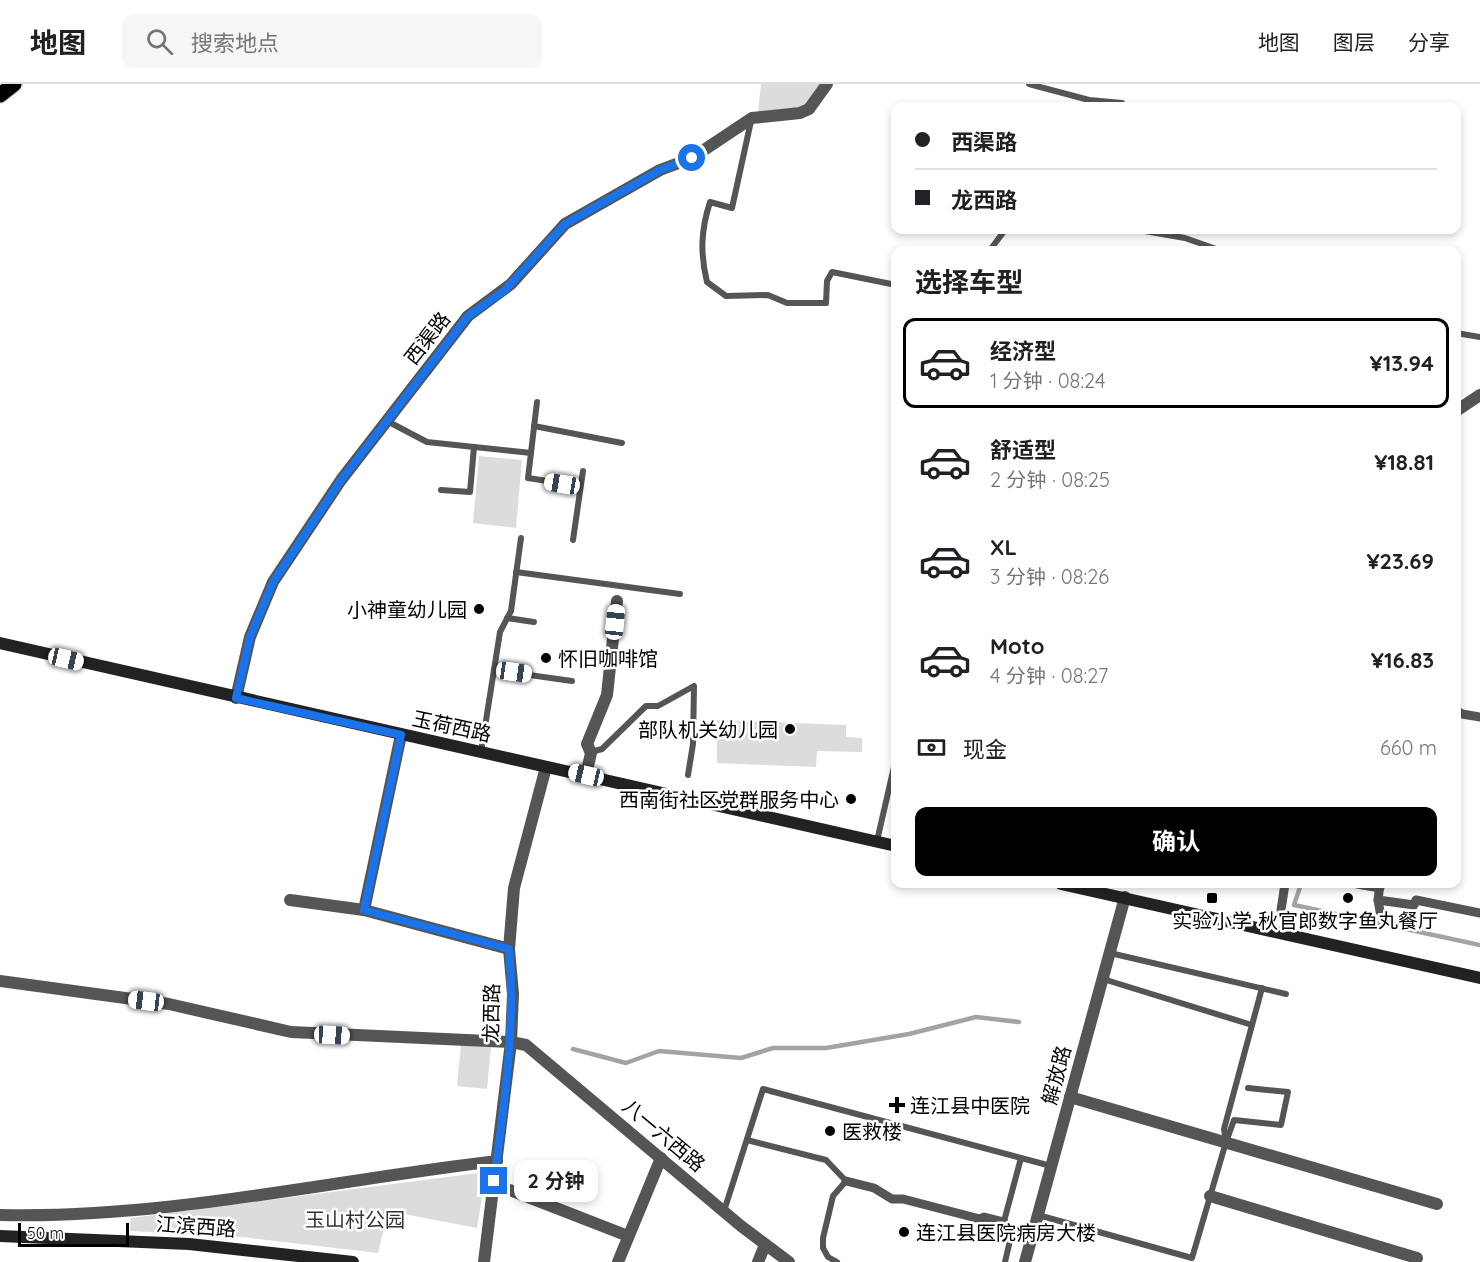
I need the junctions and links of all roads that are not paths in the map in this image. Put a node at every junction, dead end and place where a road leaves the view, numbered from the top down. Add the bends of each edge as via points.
1 (14, 84) edge
2 (827, 84) edge
3 (1029, 84) edge
4 (0, 95) edge
5 (1086, 102) edge
6 (752, 118) junction
7 (1162, 234) edge
8 (1208, 246) edge
9 (891, 284) edge
10 (1461, 334) edge
11 (1480, 337) edge
12 (1480, 395) edge
13 (537, 402) dead end
14 (1461, 408) edge
15 (387, 421) junction
16 (534, 426) junction
17 (622, 443) dead end
18 (474, 447) junction
19 (531, 453) junction
20 (583, 471) dead end
21 (580, 486) junction
22 (441, 490) dead end
23 (521, 538) dead end
24 (573, 540) dead end
25 (516, 572) junction
26 (680, 594) dead end
27 (617, 601) dead end
28 (507, 618) junction
29 (534, 622) dead end
30 (0, 644) edge
31 (494, 670) junction
32 (572, 681) dead end
33 (236, 698) junction
34 (1461, 713) edge
35 (1480, 717) edge
36 (401, 735) junction
37 (481, 752) junction
38 (591, 753) junction
39 (546, 766) junction
40 (586, 775) junction
41 (688, 775) dead end
42 (891, 788) edge
43 (876, 842) junction
44 (891, 845) edge
45 (1100, 888) edge
46 (1284, 888) edge
47 (1380, 888) edge
48 (1125, 897) junction
49 (290, 900) dead end
50 (1378, 900) junction
51 (364, 910) junction
52 (1281, 910) dead end
53 (1480, 913) edge
54 (1382, 917) dead end
55 (509, 949) junction
56 (1110, 952) junction
57 (1480, 978) edge
58 (1102, 979) junction
59 (0, 981) edge
60 (1262, 988) junction
61 (1286, 994) dead end
62 (1252, 1025) junction
63 (511, 1042) junction
64 (1248, 1088) dead end
65 (1070, 1097) junction
66 (747, 1140) junction
67 (1226, 1142) junction
68 (661, 1158) junction
69 (1021, 1158) junction
70 (497, 1161) junction
71 (1051, 1166) junction
72 (846, 1181) junction
73 (510, 1190) dead end
74 (1210, 1196) junction
75 (1437, 1204) dead end
76 (724, 1211) junction
77 (0, 1215) edge
78 (1038, 1215) junction
79 (1003, 1224) junction
80 (0, 1236) edge
81 (628, 1236) junction
82 (765, 1245) junction
83 (1417, 1258) dead end
84 (352, 1262) edge
85 (484, 1262) edge
86 (618, 1262) edge
87 (758, 1262) edge
88 (789, 1262) edge
89 (837, 1262) edge
90 (1005, 1262) edge
91 (1025, 1262) edge

1 - 4 main road
2 - 6 street, 西渠路 via 815,103 800,113
3 - 5 lane
6 - 9 lane via 732,208 710,202 702,226 701,256 707,282 726,296 768,295 787,303 826,303 827,281 832,272
6 - 15 street, 西渠路 via 692,158 660,170 565,224 504,291 468,316
7 - 8 lane
10 - 11 lane
12 - 14 street
13 - 16 lane
15 - 18 lane via 427,442
15 - 33 street, 西渠路 via 341,480 273,582 250,637
16 - 17 lane
16 - 19 lane
18 - 19 lane
18 - 22 lane via 470,492
19 - 21 lane via 528,478
20 - 21 lane
21 - 24 lane
23 - 25 lane
25 - 26 lane
25 - 28 lane
27 - 38 street via 607,695 587,744
28 - 29 lane
28 - 31 lane via 500,632
30 - 33 main road, 玉荷西路
31 - 32 lane
31 - 37 lane
33 - 36 main road, 玉荷西路
34 - 35 street
36 - 37 main road, 玉荷西路
36 - 51 street
37 - 39 main road, 玉荷西路
38 - 40 street
38 - 41 lane via 602,748 646,706 658,706 694,686
39 - 40 main road, 玉荷西路
39 - 55 street, 龙西路 via 514,888
40 - 43 main road, 玉荷西路
42 - 43 lane
43 - 44 main road, 玉荷西路
45 - 48 main road
46 - 52 street
47 - 50 street
48 - 56 street, 解放路
48 - 57 main road
49 - 51 street
50 - 53 street via 1414,905 1416,900
50 - 54 street
51 - 55 street
55 - 63 street, 龙西路 via 513,994
56 - 58 street, 解放路
56 - 60 lane
58 - 62 lane
58 - 65 street, 解放路
59 - 63 street via 170,1004 291,1032
60 - 61 lane
60 - 62 lane
62 - 67 lane via 1224,1129
63 - 68 street, 八一六西路 via 526,1045
63 - 70 street, 龙西路
64 - 67 lane via 1288,1092 1281,1125 1234,1120
65 - 67 street
65 - 71 street, 解放路
66 - 69 lane via 763,1089
66 - 72 lane via 825,1160
66 - 76 lane
67 - 74 lane
67 - 75 street
68 - 76 street, 八一六西路
68 - 81 street
69 - 71 lane
69 - 79 lane
70 - 77 street via 129,1212
70 - 85 street, 龙西路
71 - 78 street, 解放路
72 - 79 street via 874,1188 892,1199
72 - 89 lane via 833,1196 823,1238 828,1257
73 - 81 street
74 - 78 lane via 1192,1258
74 - 83 street
76 - 82 street, 八一六西路
78 - 91 street, 解放路
79 - 90 lane via 1012,1232
80 - 84 main road, 江滨西路 via 189,1244
81 - 86 street
82 - 87 street
82 - 88 street, 八一六西路

